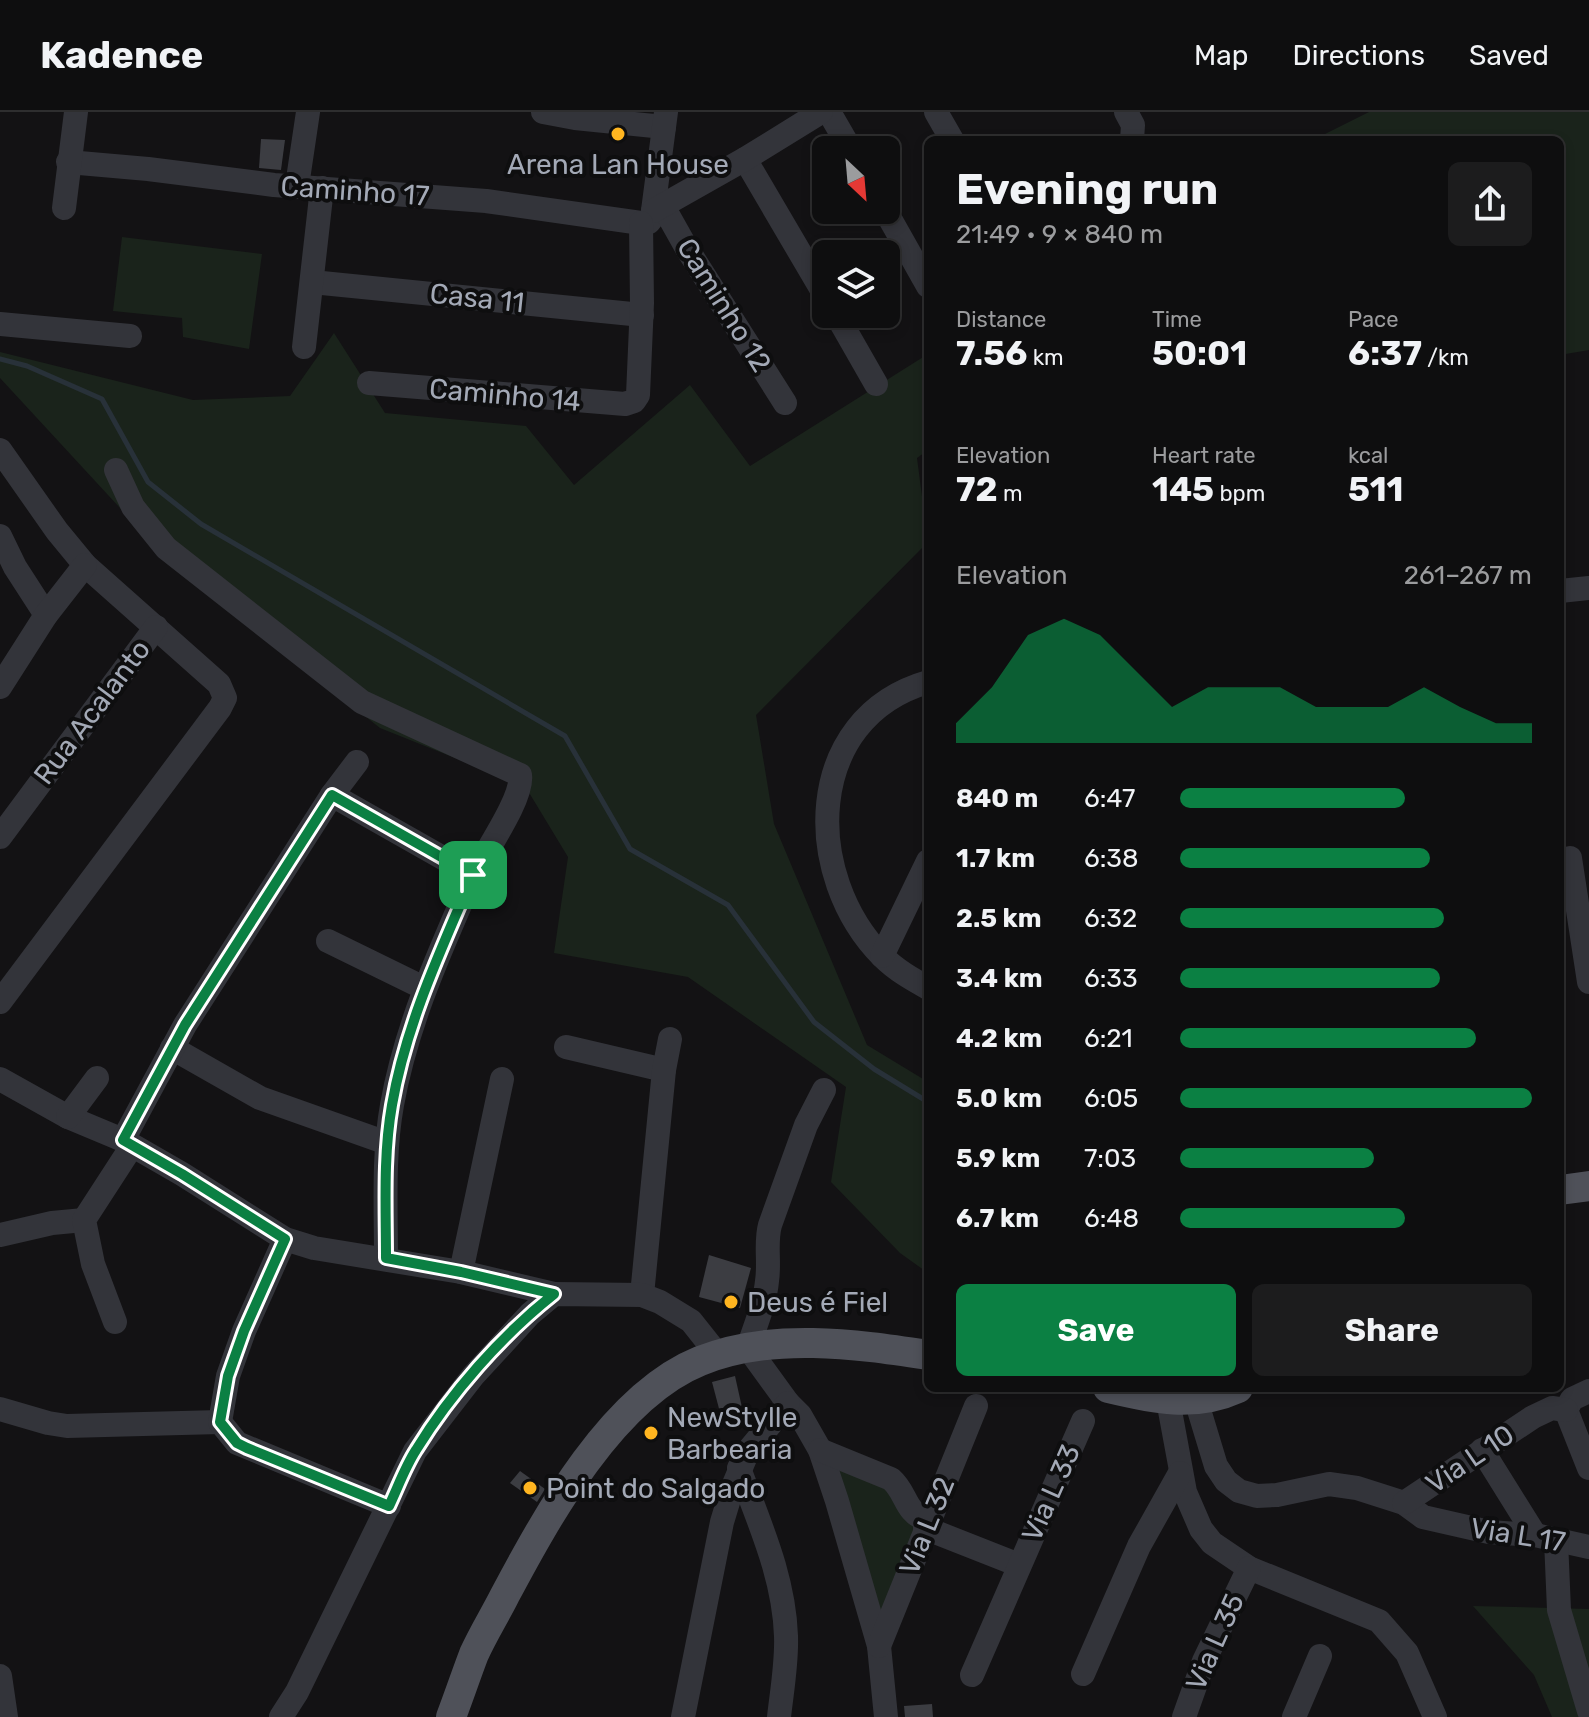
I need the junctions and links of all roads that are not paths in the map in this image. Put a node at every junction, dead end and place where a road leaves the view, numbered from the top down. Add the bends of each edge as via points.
1 (76, 112) edge
2 (308, 112) edge
3 (543, 112) edge
4 (821, 112) edge
5 (829, 112) edge
6 (936, 112) edge
7 (1126, 112) edge
8 (665, 120) edge
9 (843, 136) edge
10 (950, 136) edge
11 (1132, 136) edge
12 (745, 159) junction
13 (68, 162) junction
14 (310, 187) junction
15 (64, 208) dead end
16 (652, 215) junction
17 (893, 224) edge
18 (812, 273) edge
19 (924, 279) edge
20 (312, 282) junction
21 (642, 315) junction
22 (0, 324) edge
23 (844, 328) edge
24 (130, 336) dead end
25 (304, 347) dead end
26 (369, 383) dead end
27 (876, 384) dead end
28 (785, 403) dead end
29 (0, 450) edge
30 (116, 470) dead end
31 (0, 536) edge
32 (85, 565) junction
33 (1589, 589) edge
34 (1564, 591) edge
35 (46, 615) junction
36 (156, 627) junction
37 (924, 683) edge
38 (0, 687) edge
39 (357, 762) dead end
40 (332, 795) junction
41 (4, 823) edge
42 (1573, 858) edge
43 (924, 869) edge
44 (473, 875) junction
45 (328, 941) dead end
46 (882, 956) junction
47 (1589, 982) edge
48 (924, 986) edge
49 (424, 988) junction
50 (0, 1002) edge
51 (670, 1039) dead end
52 (566, 1047) dead end
53 (172, 1048) junction
54 (664, 1070) junction
55 (97, 1078) dead end
56 (502, 1079) dead end
57 (3, 1085) edge
58 (824, 1090) dead end
59 (68, 1117) junction
60 (128, 1143) junction
61 (387, 1143) junction
62 (1589, 1186) edge
63 (1564, 1189) edge
64 (84, 1220) junction
65 (0, 1235) edge
66 (285, 1239) junction
67 (386, 1258) junction
68 (461, 1272) junction
69 (554, 1294) junction
70 (642, 1295) junction
71 (115, 1322) dead end
72 (748, 1348) junction
73 (924, 1354) edge
74 (718, 1355) junction
75 (1133, 1392) edge
76 (1228, 1392) edge
77 (1182, 1400) junction
78 (1576, 1400) edge
79 (788, 1403) junction
80 (976, 1406) dead end
81 (0, 1409) edge
82 (1083, 1421) dead end
83 (220, 1422) junction
84 (820, 1450) junction
85 (1482, 1450) junction
86 (739, 1468) junction
87 (1589, 1468) edge
88 (1180, 1473) junction
89 (1404, 1503) junction
90 (389, 1506) junction
91 (927, 1524) junction
92 (1546, 1538) junction
93 (1589, 1547) edge
94 (1019, 1565) junction
95 (1249, 1568) junction
96 (879, 1646) junction
97 (1320, 1656) dead end
98 (1083, 1674) dead end
99 (972, 1675) dead end
100 (0, 1676) edge
101 (1589, 1711) edge
102 (6, 1717) edge
103 (281, 1717) edge
104 (451, 1717) edge
105 (683, 1717) edge
106 (779, 1717) edge
107 (886, 1717) edge
108 (1184, 1717) edge
109 (1294, 1717) edge
110 (1435, 1717) edge

1 - 13 street
2 - 14 street
3 - 8 street
4 - 12 street
5 - 9 street
6 - 10 street
7 - 11 street
8 - 16 street
12 - 16 street
12 - 18 street
13 - 14 street, Caminho 17
13 - 15 street
14 - 16 street, Caminho 17
14 - 20 street
16 - 21 street
16 - 28 street, Caminho 12
17 - 19 street
20 - 21 street, Casa 11
20 - 25 street
21 - 26 street, Caminho 14 via 638,395 625,404
22 - 24 street
23 - 27 street
29 - 32 street
30 - 44 street via 133,507 166,548 362,702 520,775 518,794
31 - 35 street
32 - 35 street
32 - 36 street
33 - 34 street
35 - 38 street
36 - 41 street, Rua Acalanto
36 - 50 street via 219,684 225,698
37 - 46 street via 884,703 865,720 845,744 831,778 825,823 831,865 849,909
39 - 40 street
40 - 44 street
40 - 53 street
42 - 47 street
43 - 46 street
44 - 49 street
45 - 49 street
46 - 48 street
49 - 61 street via 392,1104
51 - 54 street
52 - 54 street
53 - 60 street
53 - 61 street via 260,1098
54 - 70 street
55 - 59 street
56 - 68 street
57 - 59 street
58 - 72 street via 770,1225 767,1283
59 - 60 street
60 - 64 street
60 - 66 street
61 - 67 street
62 - 63 main road
64 - 65 street
64 - 71 street via 93,1264
66 - 67 street via 347,1255
66 - 83 street via 234,1361
67 - 68 street
68 - 69 street
69 - 70 street
69 - 90 street via 501,1343 446,1408 415,1451
70 - 74 street via 691,1321
72 - 73 main road via 811,1343
72 - 74 main road
72 - 79 street
74 - 104 main road via 669,1378 599,1444 524,1559 475,1652
75 - 77 main road
76 - 77 main road
77 - 88 street
77 - 89 street, Via L 10 via 1216,1466 1239,1491 1277,1495 1329,1484
78 - 85 street, Via L 10 via 1543,1411
78 - 87 street
79 - 84 street via 811,1429
79 - 86 street
80 - 91 street, Via L 32
81 - 83 street via 67,1426
82 - 94 street, Via L 33
83 - 90 street via 237,1443
84 - 91 street via 891,1479 911,1511
84 - 96 street
85 - 89 street, Via L 10
85 - 92 street
86 - 105 street via 722,1522
86 - 106 street via 782,1599 786,1637
88 - 95 street via 1193,1513 1212,1543
88 - 98 street via 1139,1546
89 - 92 street, Via L 17 via 1423,1517
90 - 103 street
91 - 94 street, Via L 33
91 - 96 street, Via L 32
92 - 93 street, Via L 17
92 - 101 street via 1559,1610
94 - 99 street, Via L 33
95 - 108 street, Via L 35 via 1204,1661
95 - 110 street via 1379,1621 1407,1653
96 - 107 street
97 - 109 street
100 - 102 street

